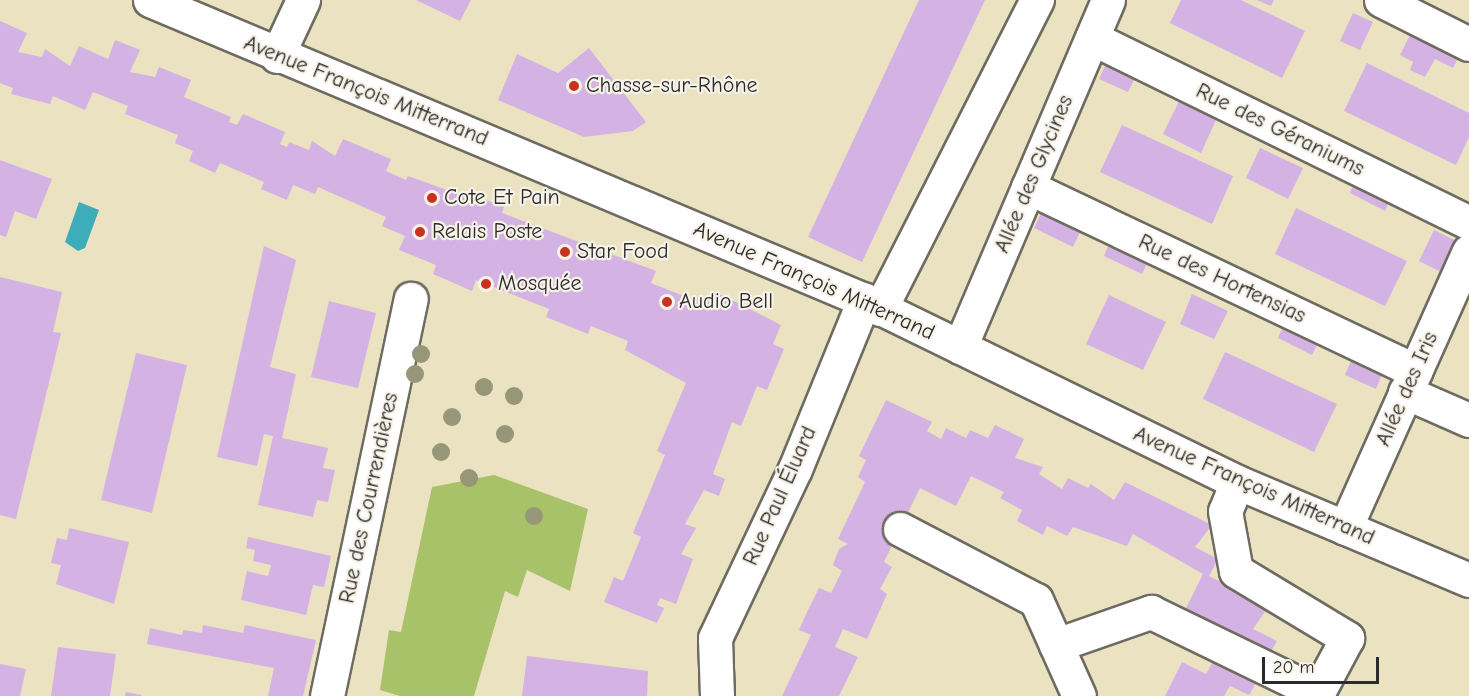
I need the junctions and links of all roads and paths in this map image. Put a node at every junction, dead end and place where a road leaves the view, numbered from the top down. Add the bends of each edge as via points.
1 (150, 0) edge
2 (303, 0) edge
3 (1036, 0) edge
4 (1108, 0) edge
5 (1381, 0) edge
6 (1092, 38) junction
7 (1469, 44) edge
8 (277, 56) junction
9 (1028, 187) junction
10 (1469, 223) edge
11 (1469, 251) edge
12 (411, 299) dead end
13 (872, 304) junction
14 (960, 347) junction
15 (1410, 382) junction
16 (1469, 420) edge
17 (1237, 482) junction
18 (1345, 528) junction
19 (900, 529) dead end
20 (1469, 580) edge
21 (1056, 645) junction
22 (1317, 695) edge
23 (327, 696) edge
24 (717, 696) edge
25 (1079, 696) edge

1 - 8 street, Avenue François Mitterrand
2 - 8 street
3 - 13 street, Rue Paul Éluard
4 - 6 street, Allée des Glycines
5 - 7 street
6 - 9 street, Allée des Glycines
6 - 10 street, Rue des Géraniums
8 - 13 street, Avenue François Mitterrand
9 - 14 street, Allée des Glycines
9 - 15 street, Rue des Hortensias
11 - 15 street, Allée des Iris
12 - 23 street, Rue des Courrendières
13 - 14 street, Avenue François Mitterrand
13 - 24 street, Rue Paul Éluard via 715,638
14 - 17 street, Avenue François Mitterrand
15 - 16 street, Rue des Hortensias
15 - 18 street, Allée des Iris
17 - 18 street, Avenue François Mitterrand
17 - 22 street via 1225,511 1236,571 1347,638
18 - 20 street, Avenue François Mitterrand
19 - 21 street via 1036,600
21 - 22 street via 1151,612
21 - 25 street

